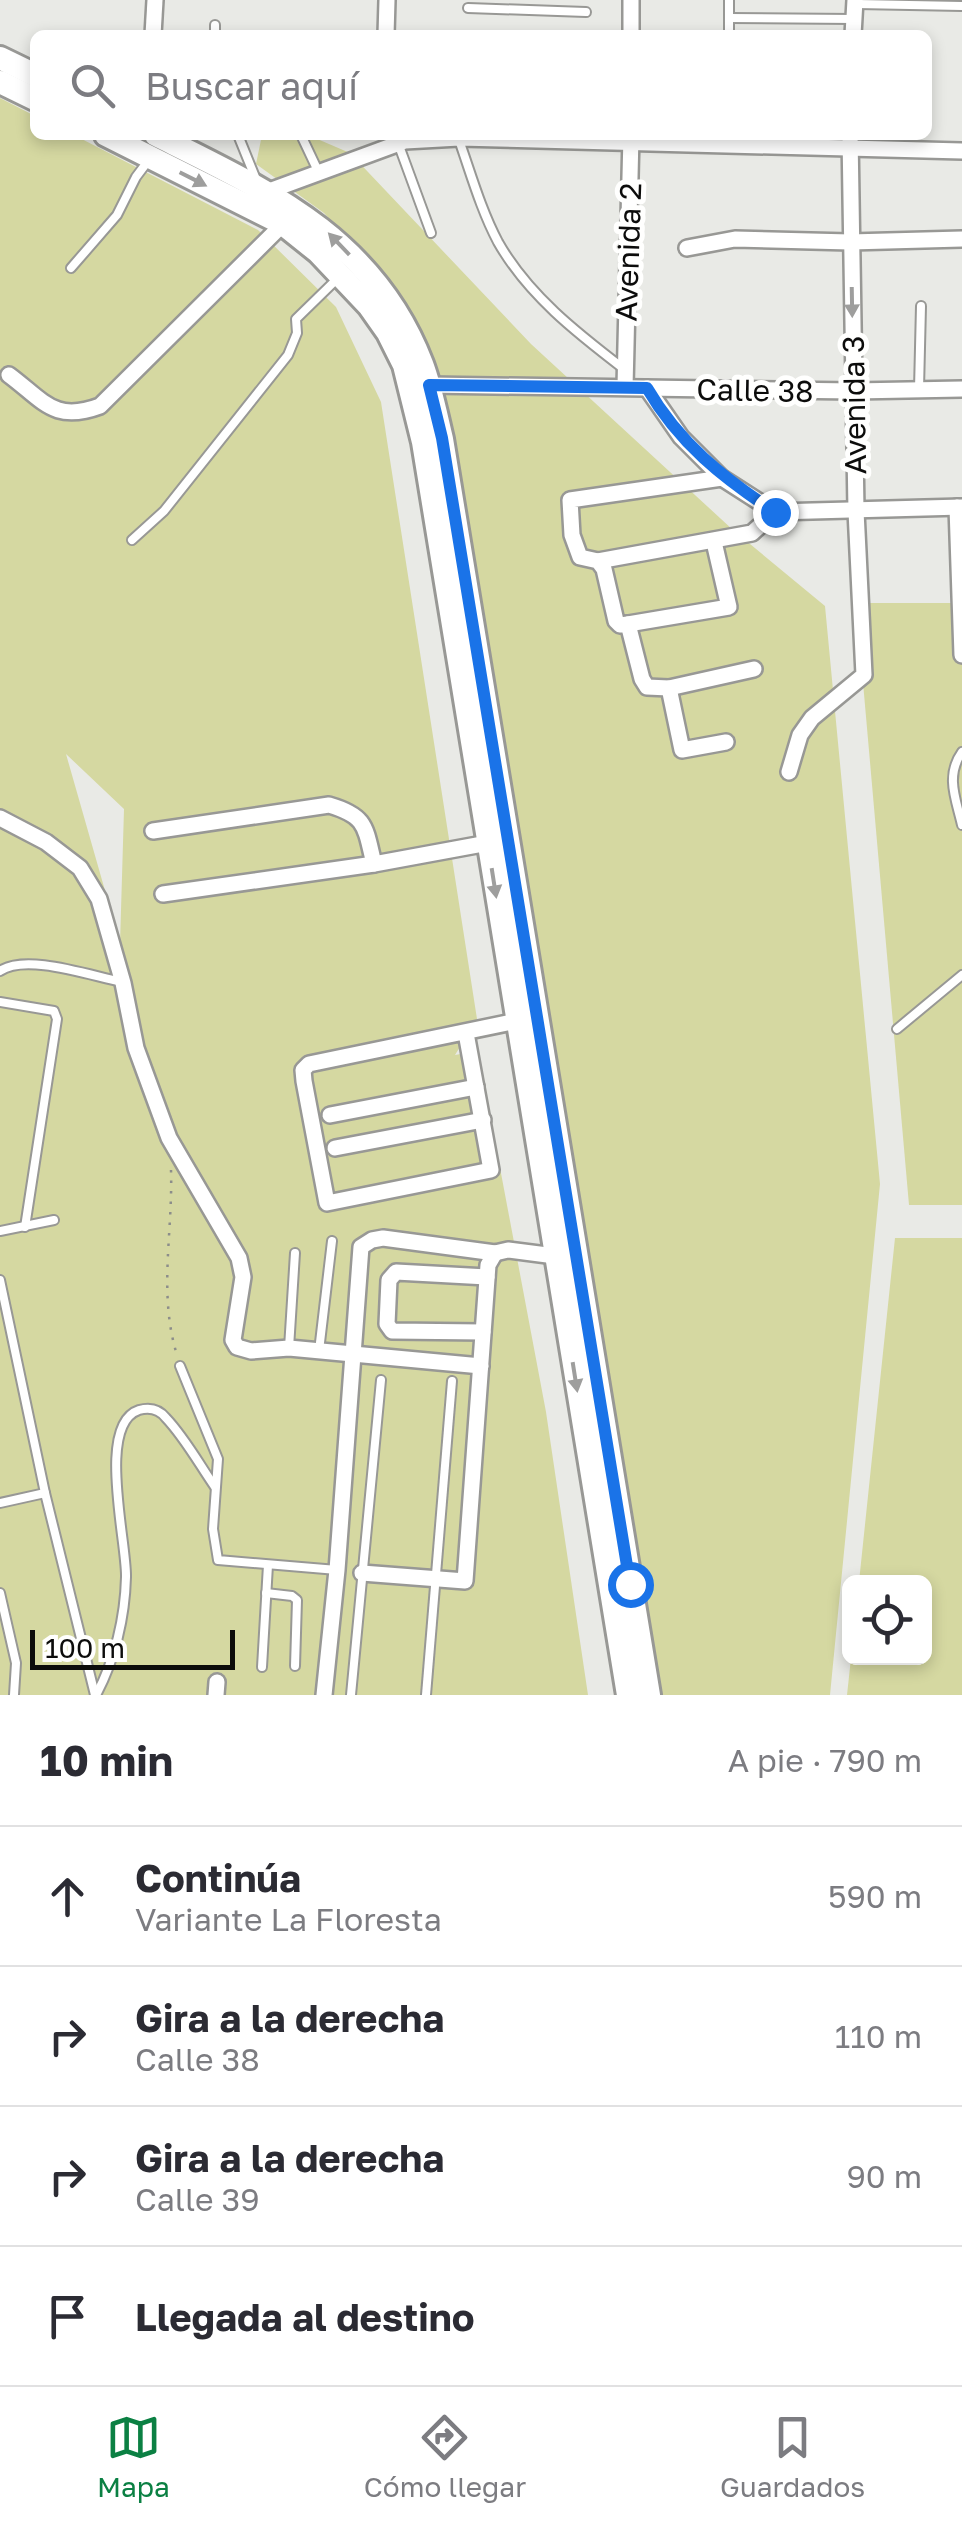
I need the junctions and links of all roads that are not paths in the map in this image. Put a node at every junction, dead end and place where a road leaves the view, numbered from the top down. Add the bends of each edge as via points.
1 (154, 0) edge
2 (387, 0) edge
3 (534, 0) edge
4 (631, 0) edge
5 (728, 0) edge
6 (962, 6) edge
7 (468, 8) dead end
8 (534, 11) junction
9 (586, 12) dead end
10 (854, 14) edge
11 (729, 18) junction
12 (153, 30) edge
13 (386, 30) edge
14 (631, 30) edge
15 (729, 30) edge
16 (0, 58) edge
17 (30, 73) edge
18 (0, 82) edge
19 (30, 97) edge
20 (128, 140) edge
21 (240, 140) edge
22 (302, 140) edge
23 (402, 140) edge
24 (460, 140) edge
25 (631, 140) edge
26 (704, 140) edge
27 (850, 142) edge
28 (154, 146) edge
29 (962, 151) edge
30 (318, 171) junction
31 (264, 189) junction
32 (283, 224) junction
33 (431, 233) dead end
34 (962, 238) edge
35 (850, 242) junction
36 (687, 248) dead end
37 (71, 268) dead end
38 (341, 274) junction
39 (920, 306) dead end
40 (624, 370) junction
41 (9, 375) dead end
42 (429, 385) junction
43 (625, 388) junction
44 (647, 388) junction
45 (918, 389) junction
46 (962, 389) edge
47 (854, 391) junction
48 (433, 440) junction
49 (722, 478) junction
50 (960, 507) edge
51 (856, 511) junction
52 (775, 512) junction
53 (132, 540) dead end
54 (714, 542) junction
55 (598, 561) junction
56 (628, 624) junction
57 (962, 654) edge
58 (754, 669) dead end
59 (668, 688) junction
60 (726, 742) dead end
61 (962, 752) edge
62 (789, 772) dead end
63 (0, 818) edge
64 (962, 825) edge
65 (153, 830) dead end
66 (488, 843) junction
67 (374, 864) junction
68 (163, 894) dead end
69 (0, 971) edge
70 (962, 975) edge
71 (123, 983) junction
72 (0, 1002) edge
73 (522, 1010) junction
74 (897, 1029) dead end
75 (466, 1033) junction
76 (476, 1086) junction
77 (330, 1115) dead end
78 (483, 1120) junction
79 (335, 1148) dead end
80 (54, 1220) dead end
81 (24, 1226) junction
82 (0, 1231) edge
83 (332, 1241) dead end
84 (296, 1253) dead end
85 (495, 1253) junction
86 (555, 1256) junction
87 (488, 1277) junction
88 (0, 1280) edge
89 (483, 1332) junction
90 (289, 1348) junction
91 (319, 1350) junction
92 (353, 1353) junction
93 (180, 1366) road end
94 (481, 1366) junction
95 (381, 1380) dead end
96 (452, 1381) dead end
97 (215, 1486) junction
98 (45, 1493) junction
99 (0, 1503) edge
100 (268, 1565) junction
101 (337, 1570) junction
102 (362, 1573) junction
103 (435, 1578) junction
104 (0, 1593) edge
105 (266, 1593) junction
106 (295, 1666) dead end
107 (262, 1668) dead end
108 (14, 1695) edge
109 (95, 1695) edge
110 (324, 1695) edge
111 (352, 1695) edge
112 (426, 1695) edge
113 (628, 1695) edge
114 (649, 1695) edge

1 - 12 street
2 - 13 street
3 - 8 lane
4 - 14 street
5 - 11 lane
6 - 10 lane
7 - 8 lane
8 - 9 lane
10 - 11 lane
11 - 15 lane
16 - 17 main road
18 - 19 main road
20 - 28 main road
21 - 31 lane
22 - 30 lane
23 - 30 street
23 - 33 lane
24 - 40 lane via 498,243 568,326
25 - 40 street, Avenida 2
26 - 27 street
27 - 29 street
27 - 35 street, Avenida 3
28 - 31 main road
28 -> 32 main road
28 - 37 lane via 117,215
30 - 31 street
42 -> 31 main road via 381,292 330,235
32 - 38 main road
32 - 41 street via 100,406 58,412
34 - 35 street
35 - 36 street via 735,239
35 -> 47 street, Avenida 3
38 - 48 main road via 404,365
38 - 53 lane via 296,318 288,355 164,511
39 - 45 lane
40 - 43 street, Avenida 2
42 - 43 street, Calle 38
42 - 48 main road
43 - 44 street, Calle 38
44 - 47 street, Calle 38
44 - 49 street via 681,437
45 - 46 street, Calle 38
45 - 47 street, Calle 38
47 - 51 street, Avenida 3
48 - 66 main road
48 - 73 main road
49 - 52 street
49 - 55 street via 570,500 580,556
50 - 51 street
50 - 57 street
51 - 52 street
51 - 62 street, Avenida 3 via 864,674 812,718
52 - 54 street via 752,533
54 - 55 street
54 - 56 street via 728,608
55 - 56 street via 616,621
56 - 59 street via 647,687
58 - 59 street
59 - 60 street via 682,750
61 - 64 lane via 952,784
63 - 71 street via 80,868 99,899
65 - 67 street via 329,805 364,823
66 - 67 street
66 -> 73 main road
67 - 68 street
69 - 71 lane via 40,964
70 - 74 lane
71 - 90 street via 136,1048 169,1138 240,1258 233,1340 251,1350
72 - 81 lane via 57,1014
73 - 75 street
73 - 86 main road
73 - 114 main road
75 - 76 street
75 - 78 street via 303,1070 327,1203 488,1172
76 - 77 street
76 - 78 street
78 - 79 street
80 - 81 lane
81 - 82 lane
83 - 91 lane
84 - 90 lane
85 - 86 street
85 - 87 street
85 - 92 street via 383,1238 364,1244
86 -> 113 main road
87 - 89 street
87 - 89 street via 396,1272 389,1280 392,1331
88 - 98 lane
89 - 94 street
90 - 91 street
91 - 92 street
92 - 94 street
92 - 101 street
93 - 97 lane via 218,1459
94 - 103 street via 465,1581
95 - 102 lane
96 - 103 lane
97 - 100 lane via 218,1560
97 - 109 lane via 164,1415 148,1408 125,1420 115,1462 125,1604
98 - 99 lane
98 - 109 lane
100 - 101 lane
100 - 105 lane
101 - 110 street
102 - 103 street
102 - 111 lane
103 - 112 lane
104 - 108 lane via 16,1662
105 - 106 lane via 297,1600
105 - 107 lane

